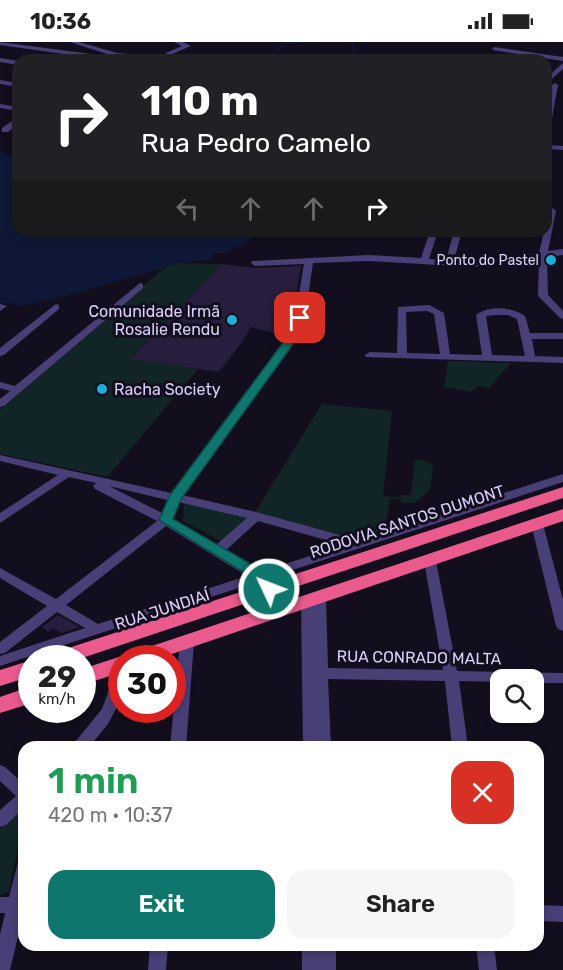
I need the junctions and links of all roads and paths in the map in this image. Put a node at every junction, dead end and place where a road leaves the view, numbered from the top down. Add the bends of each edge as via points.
1 (73, 42) edge
2 (177, 42) edge
3 (11, 43) edge
4 (0, 44) edge
5 (0, 49) edge
6 (494, 49) dead end
7 (84, 54) edge
8 (102, 54) edge
9 (168, 54) dead end
10 (528, 54) edge
11 (563, 66) edge
12 (552, 77) edge
13 (559, 85) edge
14 (552, 102) edge
15 (12, 125) edge
16 (5, 130) dead end
17 (432, 237) edge
18 (456, 237) edge
19 (546, 237) edge
20 (563, 252) edge
21 (543, 254) junction
22 (309, 261) junction
23 (424, 262) junction
24 (255, 263) dead end
25 (449, 264) junction
26 (140, 286) dead end
27 (56, 307) dead end
28 (559, 309) edge
29 (563, 316) edge
30 (526, 336) junction
31 (563, 336) edge
32 (0, 353) edge
33 (370, 355) dead end
34 (402, 355) junction
35 (444, 356) junction
36 (487, 358) junction
37 (531, 359) junction
38 (563, 360) edge
39 (0, 385) edge
40 (16, 389) junction
41 (0, 404) edge
42 (0, 458) edge
43 (68, 473) junction
44 (82, 477) junction
45 (563, 478) edge
46 (563, 492) edge
47 (174, 498) junction
48 (563, 515) edge
49 (256, 516) junction
50 (0, 519) edge
51 (166, 520) junction
52 (537, 524) junction
53 (359, 545) junction
54 (218, 550) junction
55 (378, 553) junction
56 (430, 561) junction
57 (0, 572) edge
58 (265, 583) junction
59 (314, 600) junction
60 (58, 604) junction
61 (563, 626) edge
62 (98, 630) junction
63 (187, 642) junction
64 (96, 645) edge
65 (178, 645) edge
66 (0, 649) edge
67 (0, 661) edge
68 (18, 672) edge
69 (316, 673) junction
70 (451, 676) junction
71 (0, 678) edge
72 (563, 678) edge
73 (18, 699) edge
74 (0, 705) edge
75 (108, 714) edge
76 (85, 741) edge
77 (179, 741) edge
78 (310, 741) edge
79 (322, 741) edge
80 (459, 741) edge
81 (0, 771) edge
82 (18, 788) edge
83 (18, 804) edge
84 (0, 820) edge
85 (18, 888) edge
86 (13, 905) edge
87 (544, 913) edge
88 (563, 914) edge
89 (159, 951) edge
90 (311, 951) edge
91 (327, 951) edge
92 (486, 951) edge
93 (1, 970) edge
94 (157, 970) edge
95 (311, 970) edge
96 (327, 970) edge
97 (488, 970) edge

1 - 8 street
2 - 9 street via 188,46
3 - 4 street
3 - 5 street
3 - 7 street
6 - 10 street
11 - 12 street
13 - 14 street
15 - 16 street
17 - 23 street
18 - 25 street
19 - 21 street
20 - 21 street
21 - 25 street via 488,263
21 - 28 street via 543,296
22 - 23 street via 369,258
22 - 24 street
22 - 47 street via 300,318 293,336
23 - 25 street
26 - 40 street
27 - 32 street
28 - 29 street
30 - 31 street
30 - 36 street via 523,321 515,313 483,314
30 - 37 street
33 - 34 street
34 - 35 street
34 - 35 street via 400,310 406,308 433,309 439,313
35 - 36 street
36 - 37 street
37 - 38 street
39 - 40 street
40 - 41 street
42 - 43 street
43 - 44 street
43 - 50 street
44 - 47 street
44 - 51 street
45 - 53 street, RUA JUNDIAÍ
46 - 55 highway, RODOVIA SANTOS DUMONT
47 - 49 street
47 - 51 street
48 - 52 highway
49 - 53 street
49 - 54 street
51 - 54 street
51 - 60 street
52 - 56 highway
52 - 61 street
53 - 55 street
53 - 58 street, RUA JUNDIAÍ
54 - 58 street
55 - 58 highway, RODOVIA SANTOS DUMONT
56 - 59 highway
56 - 70 street
57 - 60 street, RUA JUNDIAÍ
58 - 62 street, RUA JUNDIAÍ
58 - 64 highway, RODOVIA SANTOS DUMONT
59 - 63 highway
59 - 69 street
60 - 62 street, RUA JUNDIAÍ
60 - 66 street
62 - 67 street, RUA JUNDIAÍ
63 - 65 highway
63 - 77 street
68 - 71 highway
69 - 70 street, RUA CONRADO MALTA
69 - 78 street
69 - 79 street
70 - 72 street, RUA CONRADO MALTA
70 - 80 street
73 - 74 highway
75 - 76 street
81 - 82 street
83 - 84 street
85 - 86 street
86 - 93 street
87 - 88 street
89 - 94 street
90 - 95 street
91 - 96 street
92 - 97 street

